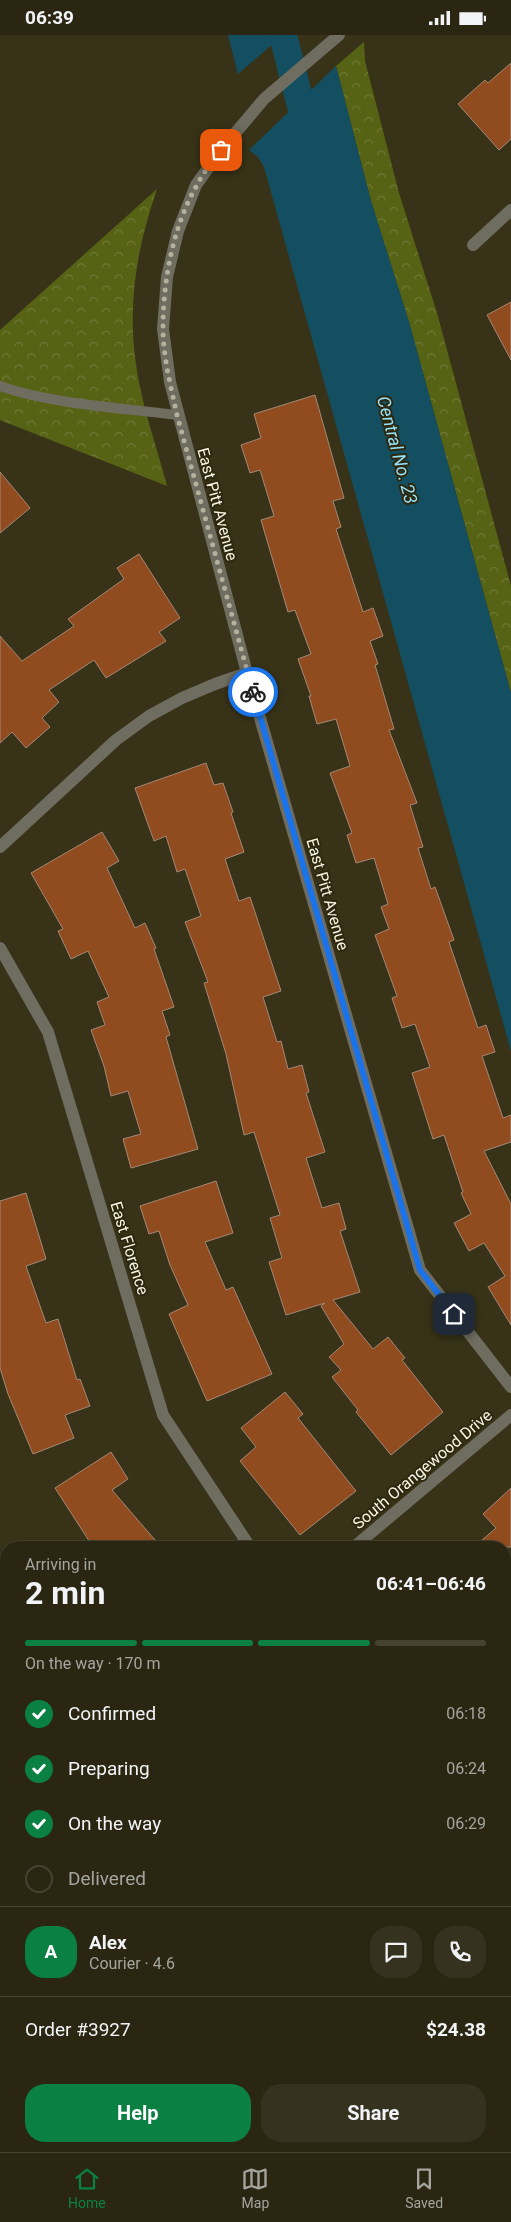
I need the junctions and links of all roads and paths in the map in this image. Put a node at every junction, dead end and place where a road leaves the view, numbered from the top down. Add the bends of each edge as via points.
1 (339, 35) edge
2 (511, 209) edge
3 (473, 245) dead end
4 (0, 386) edge
5 (177, 415) junction
6 (247, 673) junction
7 (0, 847) edge
8 (0, 948) edge
9 (511, 1387) edge
10 (511, 1415) edge
11 (246, 1541) edge
12 (361, 1541) edge

1 - 5 street, East Pitt Avenue via 264,99 196,185 178,231 167,277 163,329
2 - 3 street
4 - 5 lane via 56,399
5 - 6 street, East Pitt Avenue
6 - 7 street via 190,694 149,716 116,740
6 - 9 street, East Pitt Avenue via 420,1270
8 - 11 street, East Florence via 48,1032 163,1415
10 - 12 street, South Orangewood Drive

